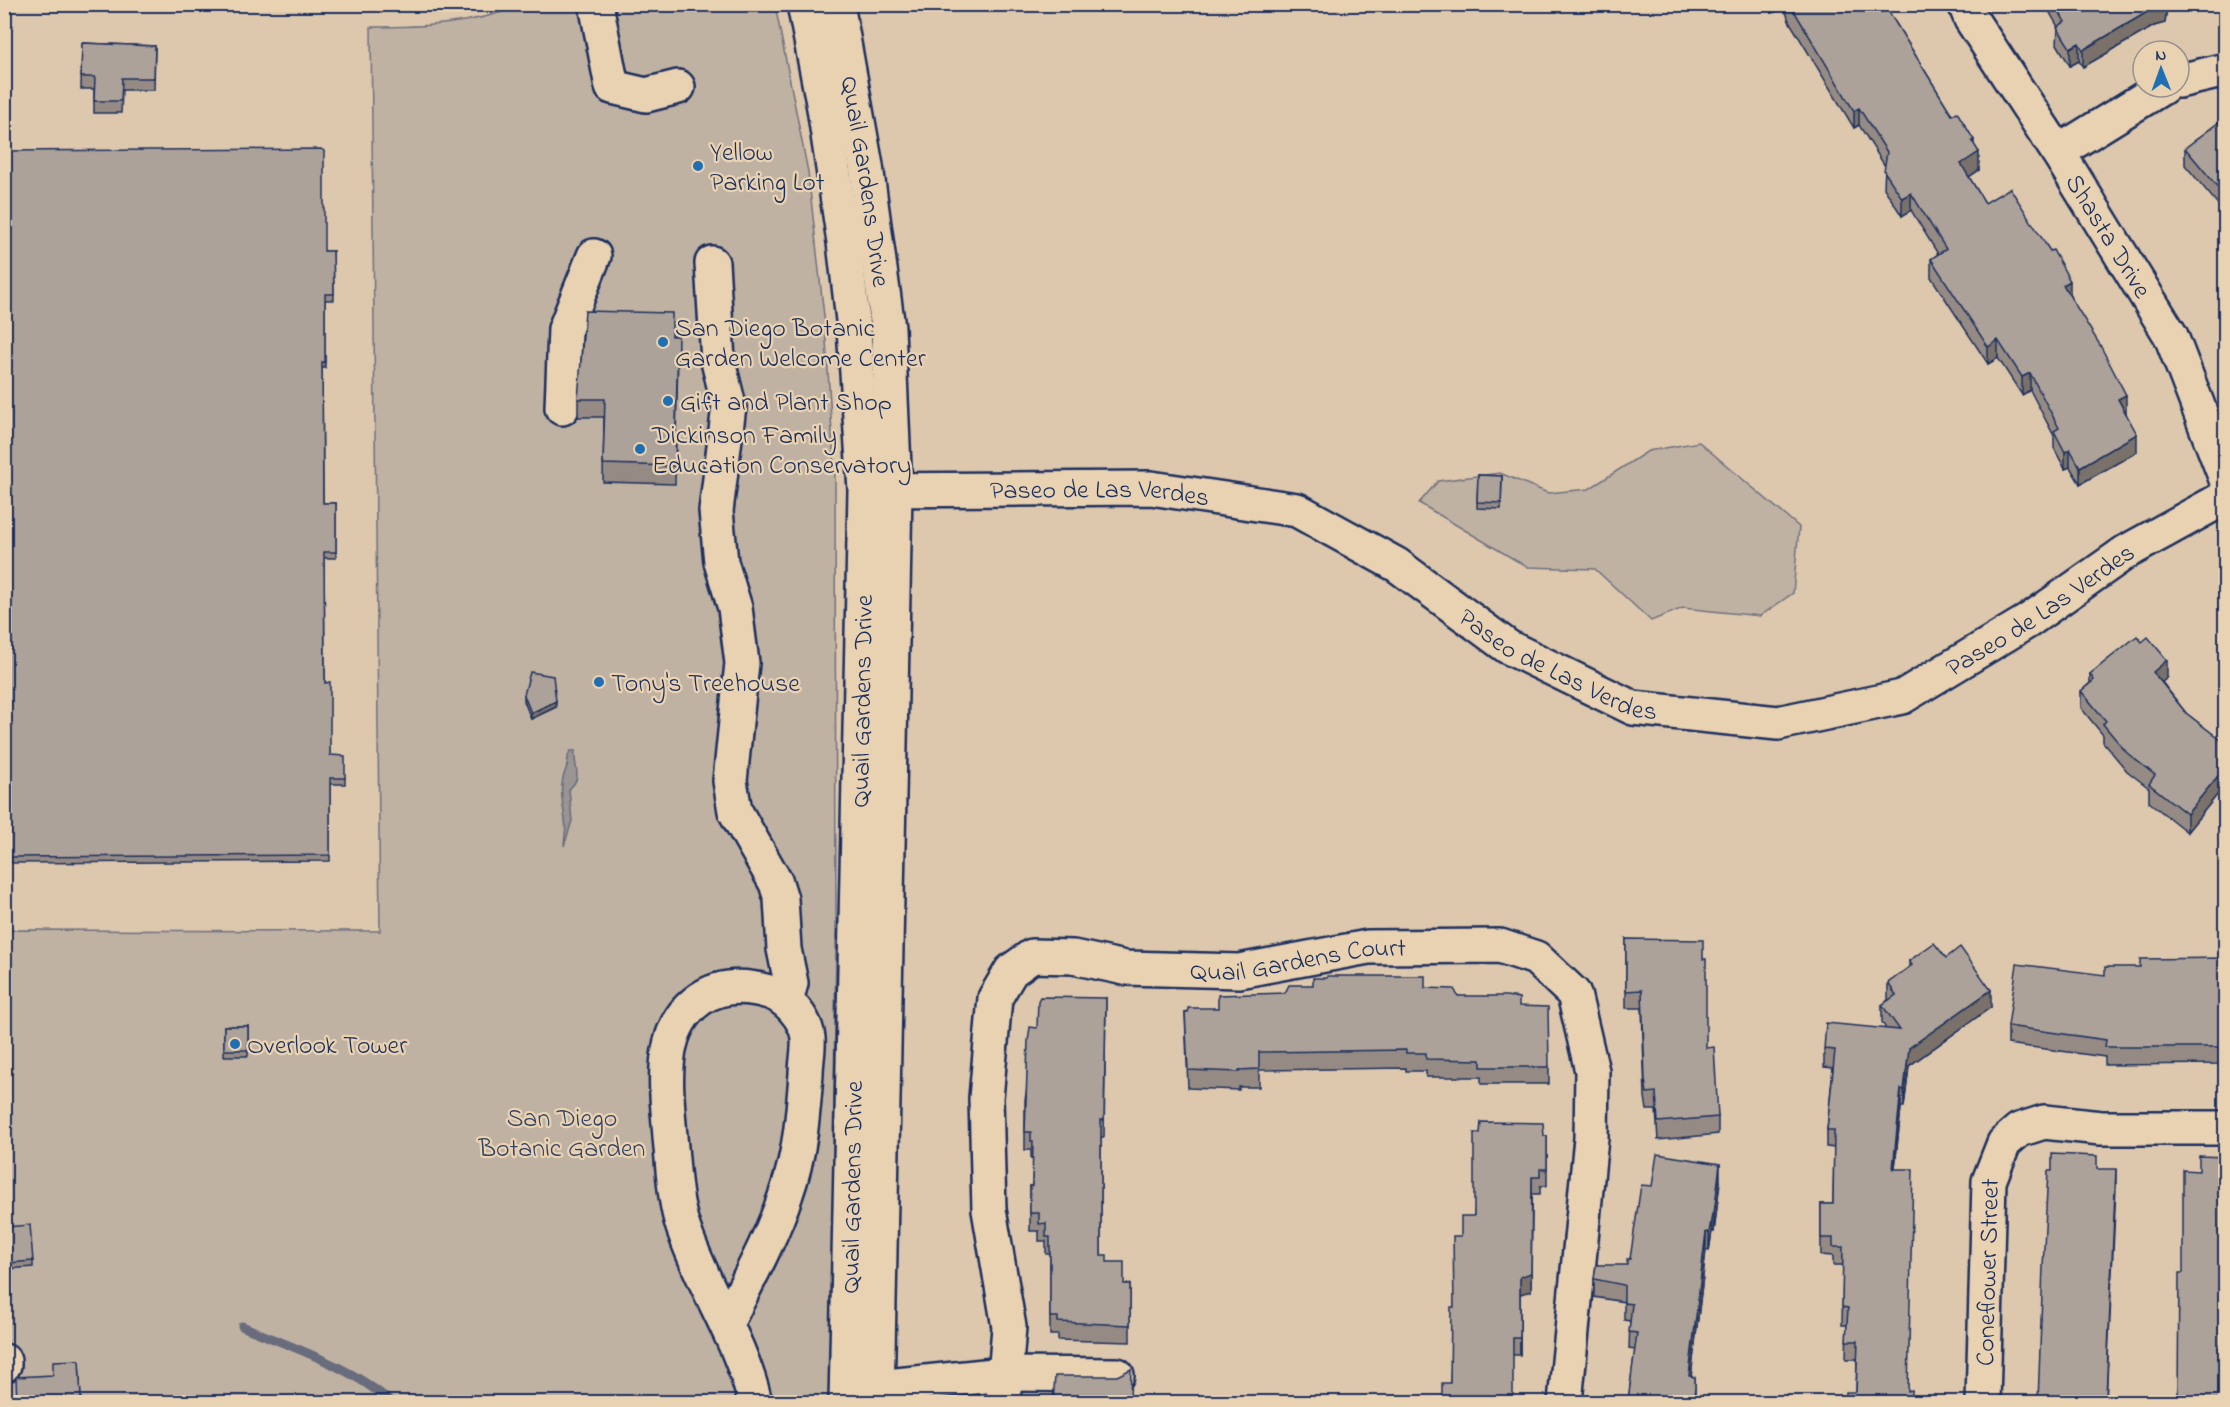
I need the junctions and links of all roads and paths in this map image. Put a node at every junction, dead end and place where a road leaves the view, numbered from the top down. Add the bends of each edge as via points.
1 (596, 4) edge
2 (804, 4) edge
3 (837, 4) edge
4 (1965, 4) edge
5 (2226, 70) edge
6 (2191, 78) edge
7 (678, 87) dead end
8 (2144, 99) edge
9 (2058, 152) junction
10 (594, 256) dead end
11 (712, 263) dead end
12 (562, 408) dead end
13 (2226, 479) edge
14 (880, 491) junction
15 (2226, 497) edge
16 (786, 1001) junction
17 (2226, 1128) edge
18 (727, 1322) junction
19 (1117, 1375) edge
20 (1003, 1388) edge
21 (862, 1395) edge
22 (755, 1402) edge
23 (1565, 1402) edge
24 (1983, 1402) edge

1 - 7 street via 612,87 646,95
2 - 14 street, Quail Gardens Drive via 824,108
3 - 14 street, Quail Gardens Drive via 866,166 888,328
4 - 9 street, Shasta Drive
5 - 6 street
8 - 9 street
9 - 13 street, Shasta Drive via 2171,336
10 - 12 street via 565,329
11 - 16 street via 718,361 729,406 716,511 721,562 735,608 742,663 730,781 735,811 781,898 791,983
14 - 15 street, Paseo de Las Verdes via 1151,488 1297,510 1397,565 1508,647 1633,708 1778,723 1902,697 2028,621 2126,552
14 - 21 street, Quail Gardens Drive
16 - 18 street via 801,1017 808,1037 802,1131 786,1194
16 - 18 street via 772,992 744,986 712,990 686,1008 672,1036 666,1077 682,1224 700,1275
17 - 24 street, Coneflower Street via 2101,1128 2044,1122 2019,1130 2004,1143 1989,1180
18 - 22 street
19 - 20 street
20 - 21 street
20 - 23 street, Quail Gardens Court via 1009,1327 989,1210 986,1098 994,998 1011,971 1032,956 1073,957 1125,968 1239,971 1368,947 1500,946 1536,958 1574,994 1593,1071 1591,1138

